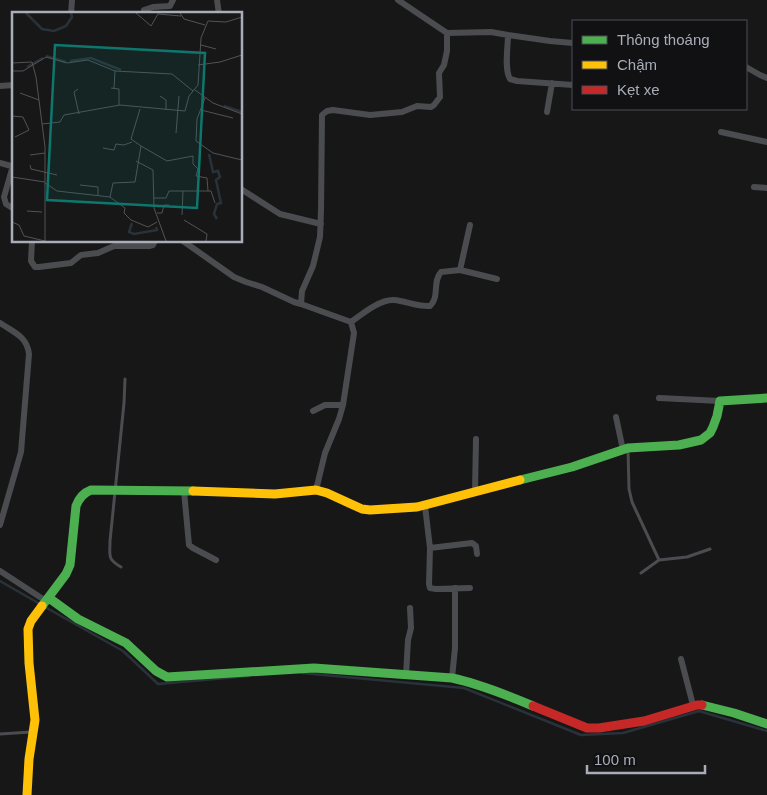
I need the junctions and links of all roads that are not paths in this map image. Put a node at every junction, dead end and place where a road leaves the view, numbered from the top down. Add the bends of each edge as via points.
1 (173, 0) edge
2 (398, 0) edge
3 (144, 10) dead end
4 (447, 33) junction
5 (508, 35) junction
6 (572, 43) edge
7 (747, 68) edge
8 (767, 78) edge
9 (552, 83) junction
10 (572, 85) edge
11 (547, 112) dead end
12 (722, 132) dead end
13 (767, 142) edge
14 (0, 163) edge
15 (12, 169) edge
16 (12, 169) edge
17 (754, 187) dead end
18 (767, 188) edge
19 (242, 190) edge
20 (12, 208) edge
21 (321, 224) junction
22 (470, 225) dead end
23 (32, 242) edge
24 (154, 242) edge
25 (184, 242) edge
26 (460, 270) junction
27 (497, 279) dead end
28 (301, 304) junction
29 (351, 322) junction
30 (0, 323) edge
31 (125, 379) dead end
32 (659, 398) dead end
33 (767, 398) edge
34 (720, 401) junction
35 (343, 405) junction
36 (314, 410) dead end
37 (616, 417) dead end
38 (476, 439) dead end
39 (626, 449) junction
40 (316, 490) junction
41 (115, 491) junction
42 (184, 491) junction
43 (475, 491) junction
44 (4, 499) edge
45 (425, 506) junction
46 (0, 525) edge
47 (430, 548) junction
48 (710, 549) dead end
49 (477, 554) dead end
50 (216, 560) dead end
51 (659, 560) junction
52 (121, 567) dead end
53 (0, 571) edge
54 (641, 574) dead end
55 (456, 588) junction
56 (470, 588) dead end
57 (48, 600) junction
58 (410, 608) dead end
59 (681, 659) dead end
60 (406, 675) junction
61 (452, 678) junction
62 (693, 706) junction
63 (767, 724) edge
64 (34, 732) junction
65 (0, 734) edge
66 (27, 795) edge

1 - 3 street via 170,6
2 - 4 street
4 - 5 street
4 - 21 street via 447,51 439,73 440,97 434,106 370,115 333,110 322,115
5 - 6 street
5 - 9 street via 510,79
7 - 8 street
9 - 10 street
9 - 11 street
12 - 13 street
14 - 16 street
15 - 20 street via 4,197 6,204
17 - 18 street
19 - 21 street via 280,214
21 - 28 street
22 - 26 street
23 - 24 street via 31,261 39,267 70,263 81,255 98,253 114,246 149,246
25 - 28 street via 234,277
26 - 27 street
26 - 29 street via 439,274 435,299 430,306 386,300
28 - 29 street
29 - 35 street via 354,333
30 - 44 street via 24,340 29,354 21,452
31 - 41 lane
32 - 34 street
33 - 34 street
34 - 39 street via 713,427 701,440
35 - 36 street via 325,405
35 - 40 street via 325,453
37 - 39 street
38 - 43 street
39 - 43 street
39 - 51 lane via 628,489
40 - 42 street via 275,494
40 - 45 street via 370,510
41 - 42 street
41 - 52 lane via 110,558
41 - 57 street via 91,490 78,500 70,565
42 - 50 street via 189,545
43 - 45 street
44 - 46 street
45 - 47 street
47 - 49 street via 472,543
47 - 55 street via 430,588
48 - 51 lane via 687,557
51 - 54 lane
53 - 57 street
55 - 56 street
55 - 61 street
57 - 60 street via 126,643 156,671 167,676 314,668
57 - 64 street via 28,629
58 - 60 street
59 - 62 street
60 - 61 street
61 - 62 street via 494,690 594,728 644,721
62 - 63 street via 700,704
64 - 65 lane
64 - 66 street

